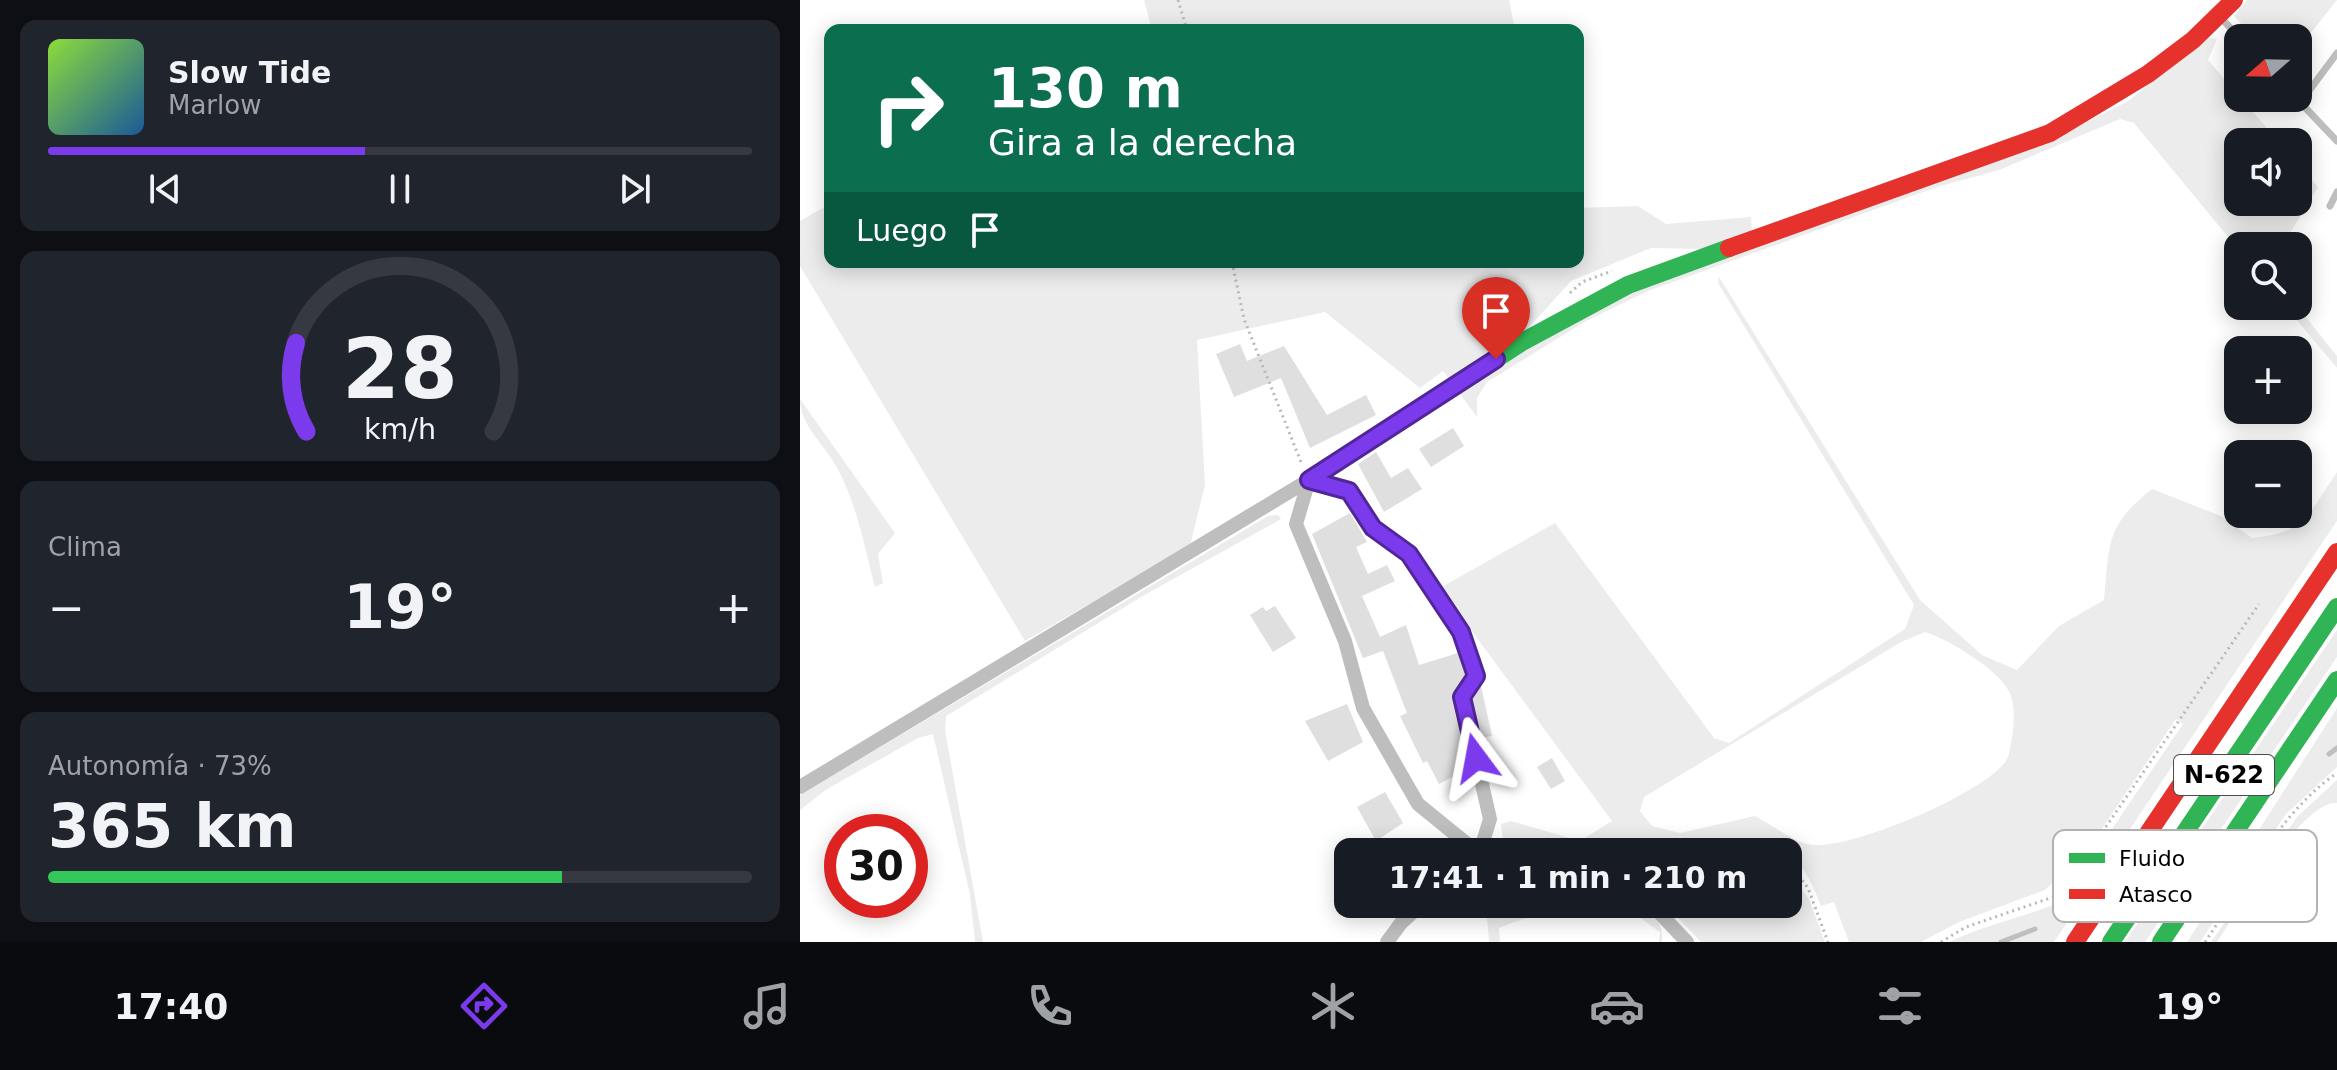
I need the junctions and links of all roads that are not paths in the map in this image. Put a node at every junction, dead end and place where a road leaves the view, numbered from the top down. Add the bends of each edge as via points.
1 (2234, 0) edge
2 (2219, 16) junction
3 (2227, 24) edge
4 (2337, 53) edge
5 (2312, 83) edge
6 (2309, 112) edge
7 (2337, 141) edge
8 (2337, 192) edge
9 (2330, 206) dead end
10 (1309, 480) junction
11 (2337, 552) edge
12 (2337, 607) edge
13 (2337, 680) edge
14 (800, 787) edge
15 (2150, 830) edge
16 (2187, 830) edge
17 (2236, 830) edge
18 (1461, 838) edge
19 (1484, 838) edge
20 (1407, 918) edge
21 (1664, 918) edge
22 (2088, 922) edge
23 (2124, 922) edge
24 (2174, 922) edge
25 (1387, 942) edge
26 (1687, 942) edge
27 (2075, 942) edge
28 (2111, 942) edge
29 (2161, 942) edge

1 - 2 main road
2 - 3 lane
2 - 10 main road via 2158,67 2050,133 1628,285 1522,342
4 - 5 lane
6 - 7 lane
8 - 9 lane
10 - 14 street
10 - 18 street via 1296,524 1345,641 1363,708 1418,804
10 - 19 street via 1349,491 1373,528 1409,554 1461,632 1476,676 1462,697 1490,819
11 - 15 main road
12 - 16 main road, N-622
13 - 17 main road, N-622
20 - 25 street
21 - 26 street
22 - 27 main road
23 - 28 main road, N-622
24 - 29 main road, N-622

